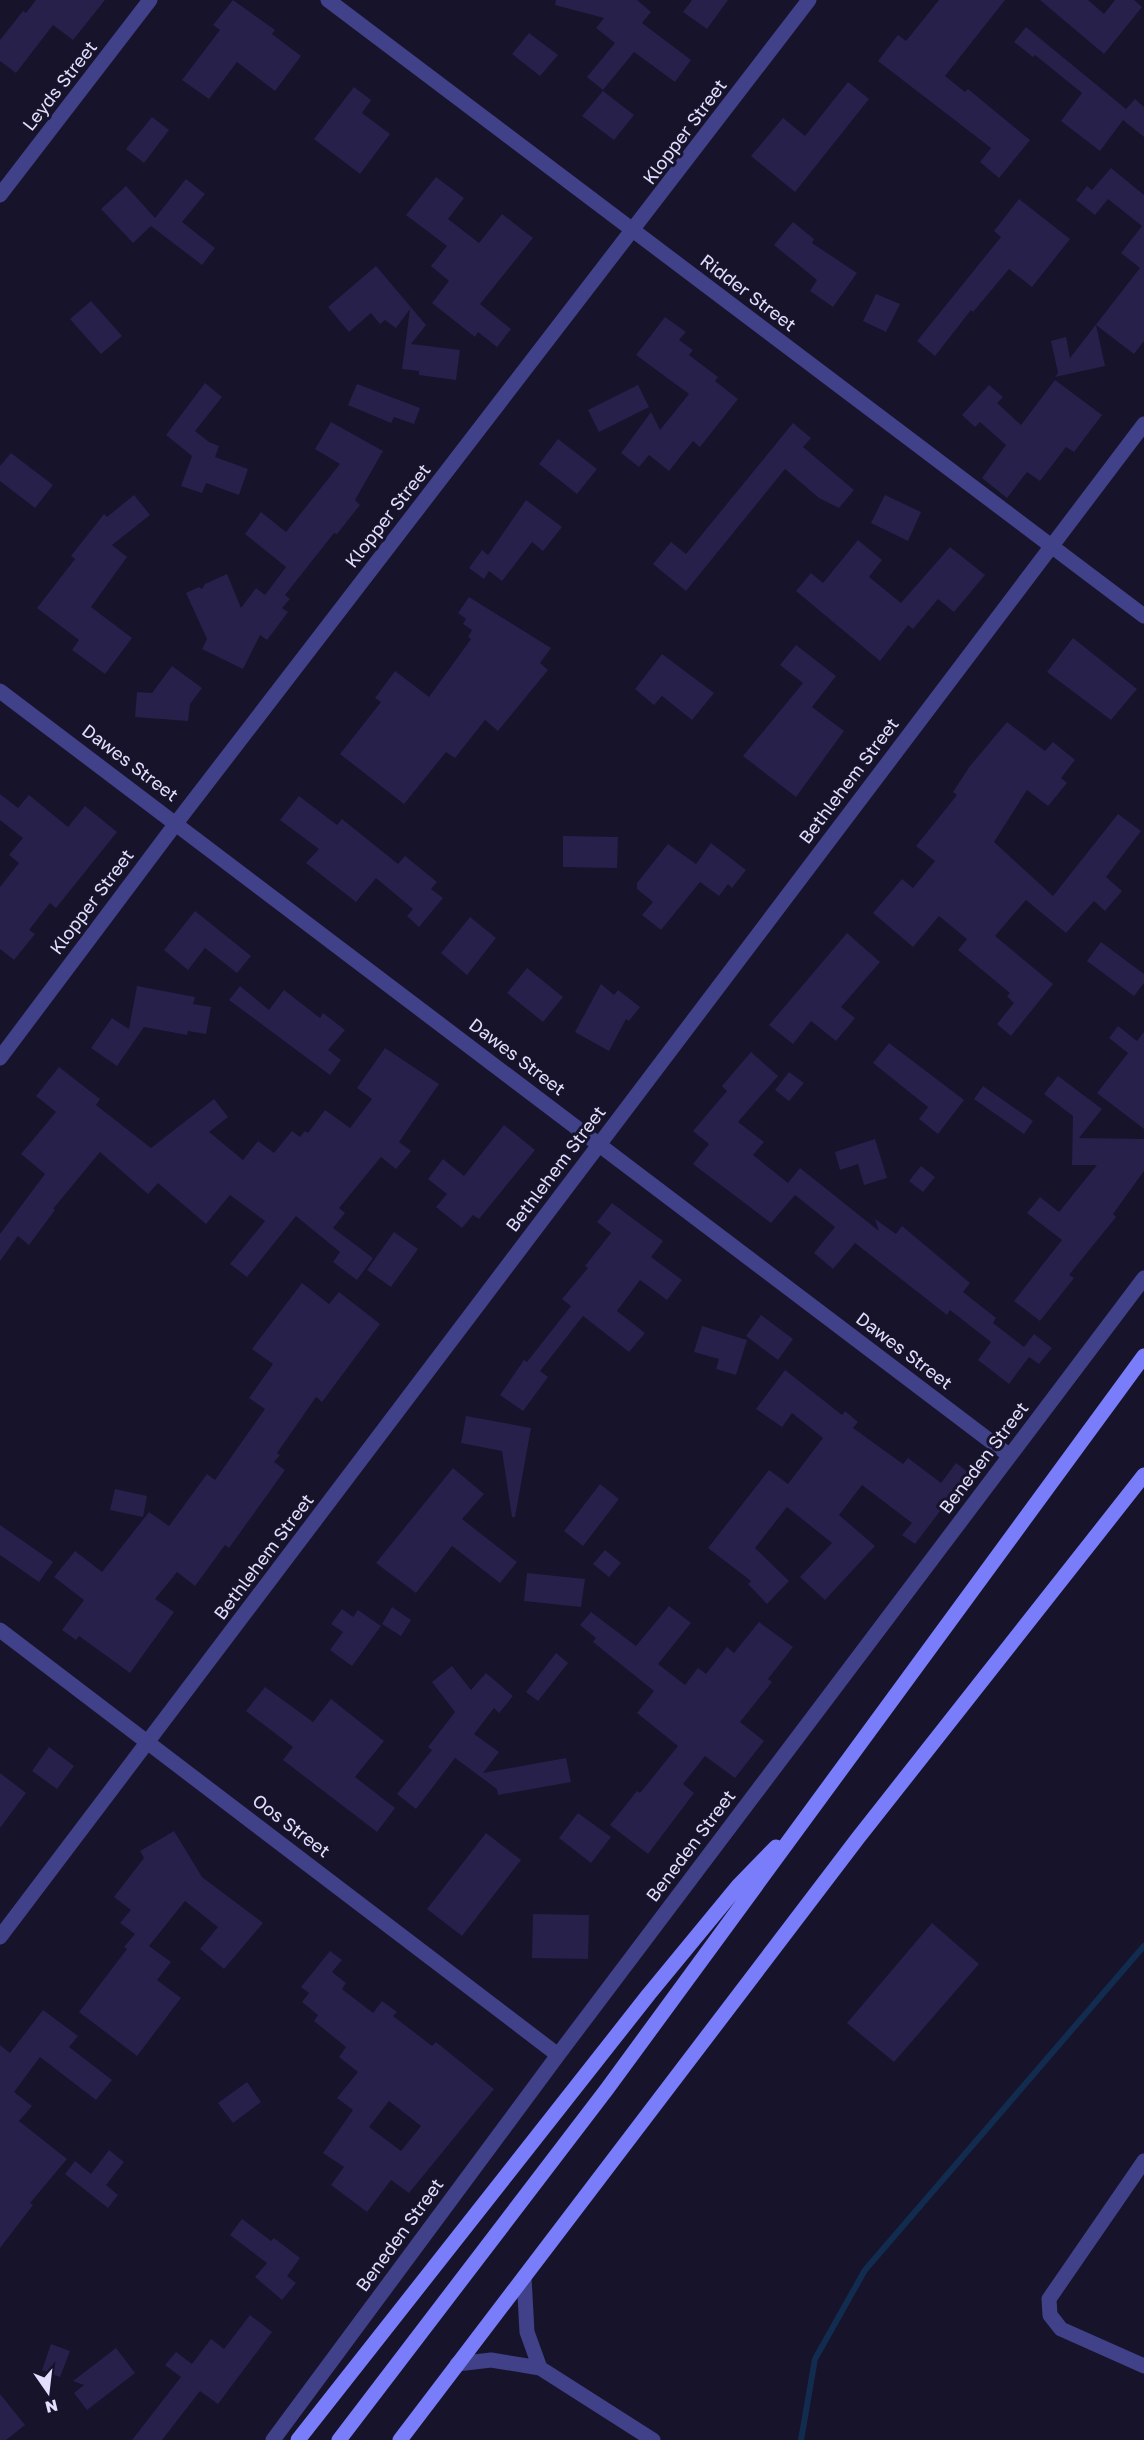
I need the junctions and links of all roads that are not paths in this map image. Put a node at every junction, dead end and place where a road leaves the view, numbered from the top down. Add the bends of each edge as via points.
1 (150, 0) edge
2 (328, 0) edge
3 (809, 0) edge
4 (0, 195) edge
5 (633, 231) junction
6 (1144, 424) edge
7 (1051, 546) junction
8 (1144, 616) edge
9 (0, 691) edge
10 (177, 822) junction
11 (0, 1058) edge
12 (599, 1144) junction
13 (1144, 1278) edge
14 (1144, 1356) edge
15 (1010, 1456) junction
16 (1144, 1475) edge
17 (0, 1630) edge
18 (149, 1743) junction
19 (822, 1799) junction
20 (0, 1937) edge
21 (558, 2055) junction
22 (1144, 2161) edge
23 (524, 2277) junction
24 (457, 2364) junction
25 (1144, 2366) edge
26 (540, 2368) junction
27 (273, 2440) edge
28 (298, 2440) edge
29 (339, 2440) edge
30 (400, 2440) edge
31 (653, 2440) edge

1 - 4 street, Leyds Street
2 - 5 street, Ridder Street
3 - 5 street, Klopper Street
5 - 7 street, Ridder Street
5 - 10 street, Klopper Street
6 - 7 street, Bethlehem Street
7 - 8 street, Ridder Street
7 - 12 street, Bethlehem Street
9 - 10 street, Dawes Street
10 - 11 street, Klopper Street
10 - 12 street, Dawes Street
12 - 15 street, Dawes Street
12 - 18 street, Bethlehem Street
13 - 15 street, Beneden Street
14 - 19 main road
15 - 21 street, Beneden Street
16 - 23 main road via 858,1838
17 - 18 street, Oos Street
18 - 20 street, Bethlehem Street
18 - 21 street, Oos Street
19 - 28 main road via 738,1886 657,1985
19 - 29 main road
21 - 27 street, Beneden Street
22 - 25 street via 1049,2299 1050,2316 1061,2329
23 - 24 main road
23 - 26 street via 527,2332
24 - 26 street via 491,2360
24 - 30 main road
26 - 31 street

